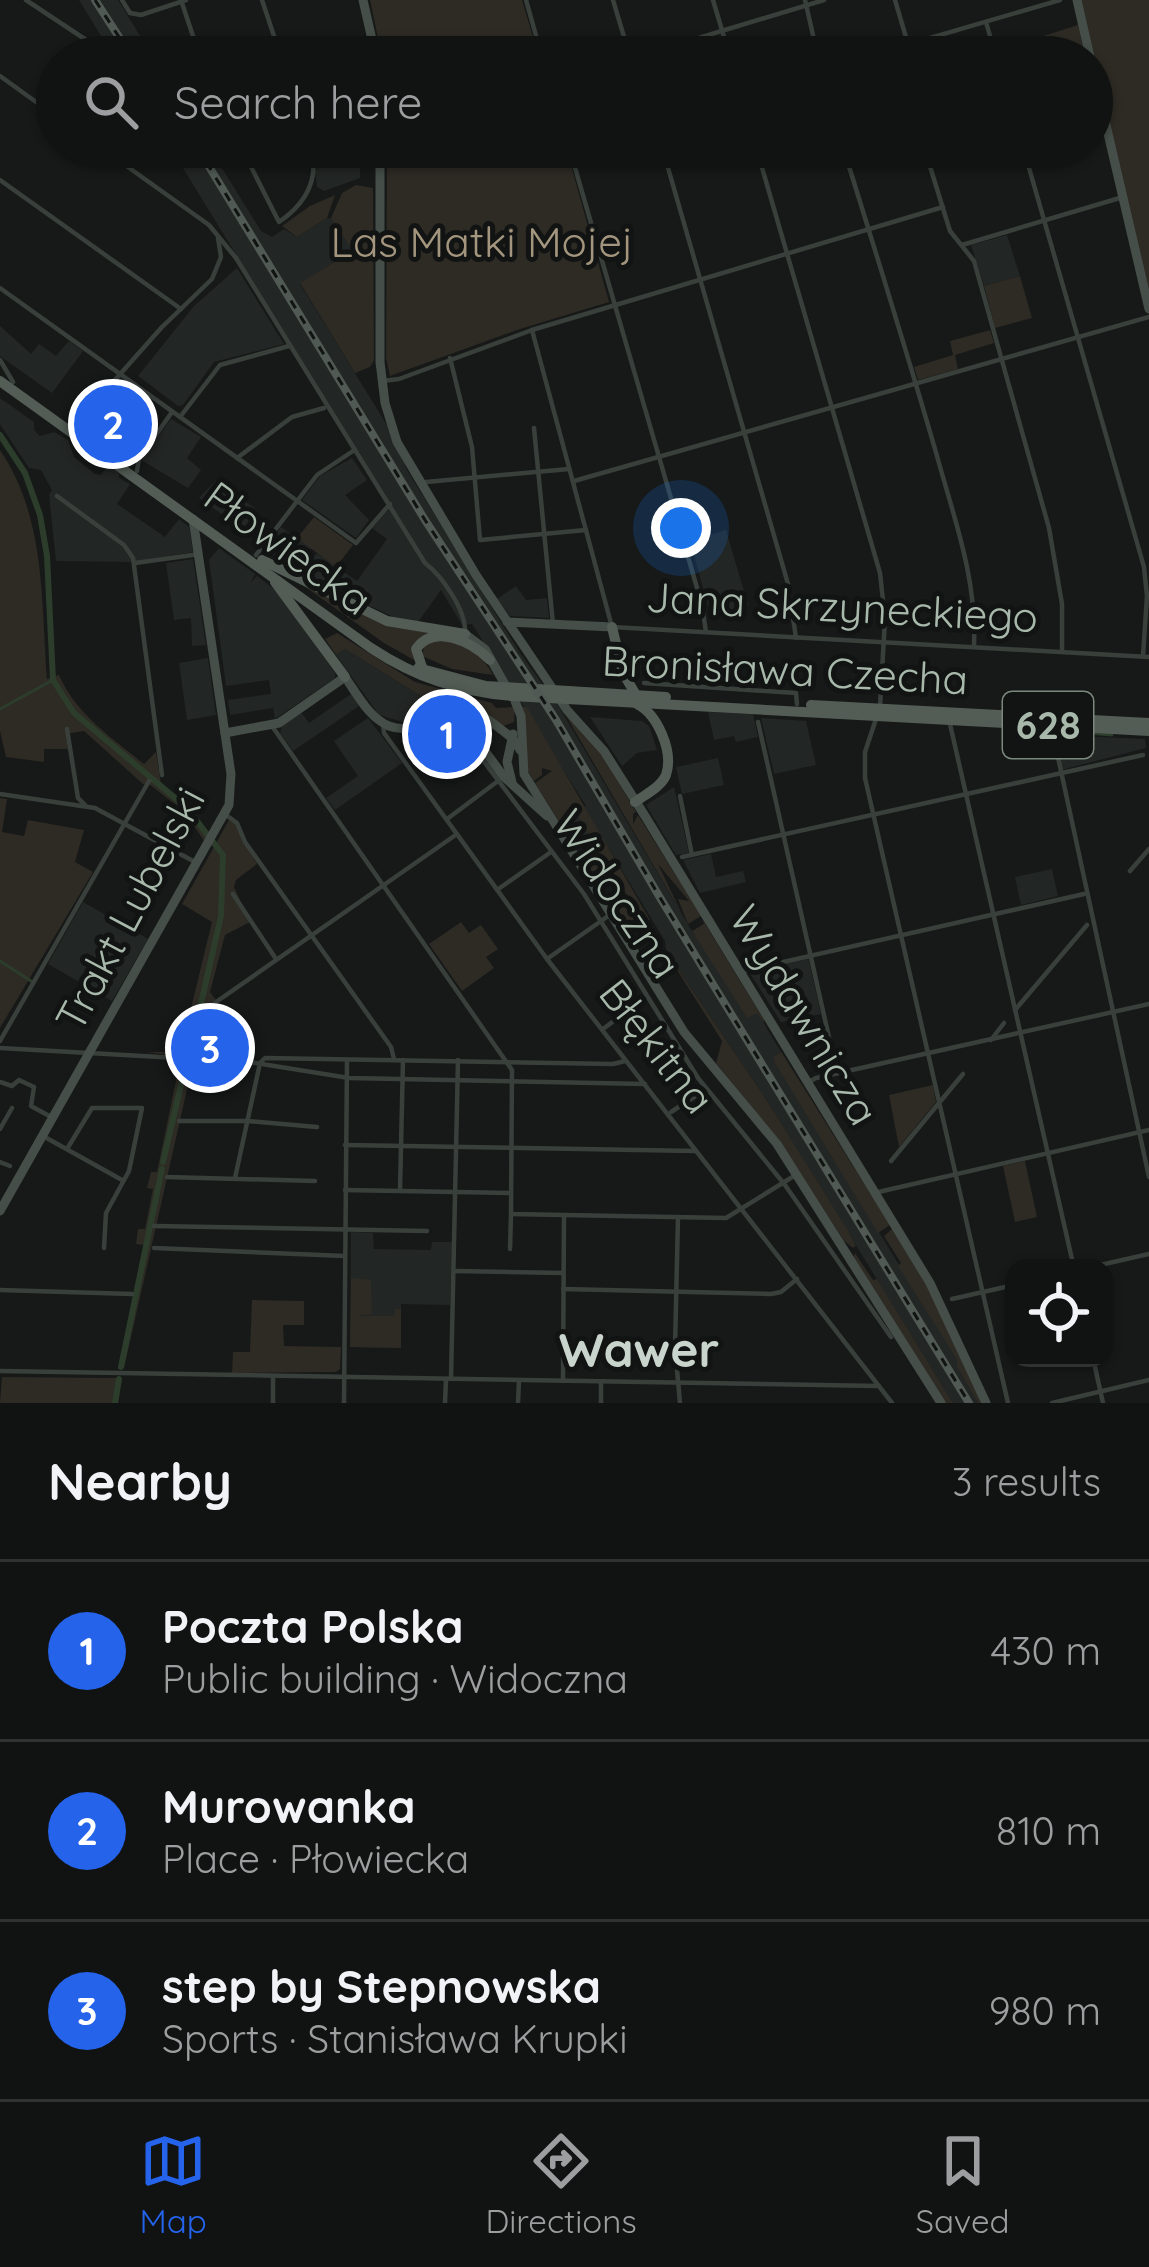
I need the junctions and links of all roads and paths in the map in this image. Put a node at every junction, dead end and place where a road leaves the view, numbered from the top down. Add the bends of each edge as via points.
1 (26, 0) edge
2 (122, 0) edge
3 (183, 0) edge
4 (262, 0) edge
5 (363, 0) edge
6 (526, 0) edge
7 (613, 0) edge
8 (713, 0) edge
9 (824, 0) edge
10 (895, 0) edge
11 (1060, 0) edge
12 (1077, 0) edge
13 (806, 3) edge
14 (986, 22) junction
15 (722, 31) junction
16 (80, 36) edge
17 (194, 36) edge
18 (274, 36) edge
19 (371, 36) edge
20 (536, 36) edge
21 (626, 36) edge
22 (705, 36) edge
23 (724, 36) edge
24 (813, 36) edge
25 (906, 36) edge
26 (936, 36) edge
27 (990, 36) edge
28 (1085, 36) edge
29 (0, 76) edge
30 (36, 102) edge
31 (1113, 154) edge
32 (252, 168) edge
33 (313, 168) edge
34 (380, 168) edge
35 (575, 168) edge
36 (668, 168) edge
37 (762, 168) edge
38 (849, 168) edge
39 (931, 168) edge
40 (1029, 168) edge
41 (131, 169) edge
42 (0, 180) edge
43 (1123, 197) junction
44 (943, 207) junction
45 (1045, 220) junction
46 (868, 229) junction
47 (218, 238) junction
48 (962, 244) junction
49 (787, 254) junction
50 (700, 280) junction
51 (0, 288) edge
52 (614, 304) junction
53 (181, 309) junction
54 (1149, 313) edge
55 (532, 330) junction
56 (1079, 337) junction
57 (289, 346) junction
58 (450, 358) junction
59 (1001, 359) junction
60 (3, 372) edge
61 (121, 374) junction
62 (382, 381) junction
63 (916, 383) junction
64 (327, 407) junction
65 (832, 408) junction
66 (172, 412) junction
67 (180, 417) junction
68 (74, 426) junction
69 (534, 428) dead end
70 (745, 433) junction
71 (355, 451) junction
72 (659, 457) junction
73 (237, 458) junction
74 (138, 465) junction
75 (570, 469) junction
76 (538, 471) junction
77 (475, 477) junction
78 (425, 482) dead end
79 (574, 482) junction
80 (57, 496) dead end
81 (297, 501) junction
82 (390, 504) junction
83 (193, 519) junction
84 (586, 530) junction
85 (213, 534) junction
86 (544, 534) junction
87 (199, 550) junction
88 (259, 558) junction
89 (135, 562) junction
90 (271, 574) junction
91 (1148, 590) edge
92 (529, 624) junction
93 (553, 624) junction
94 (509, 625) junction
95 (611, 627) junction
96 (342, 628) junction
97 (706, 632) junction
98 (465, 634) junction
99 (796, 638) junction
100 (884, 642) junction
101 (520, 643) junction
102 (974, 647) junction
103 (325, 651) junction
104 (1062, 652) junction
105 (1146, 657) edge
106 (490, 660) junction
107 (423, 670) junction
108 (623, 673) junction
109 (345, 677) junction
110 (644, 683) dead end
111 (608, 693) junction
112 (506, 695) junction
113 (563, 695) junction
114 (731, 695) junction
115 (635, 699) junction
116 (671, 704) junction
117 (880, 711) junction
118 (863, 714) junction
119 (429, 718) junction
120 (454, 722) dead end
121 (516, 722) junction
122 (758, 722) dead end
123 (383, 723) junction
124 (954, 723) junction
125 (1051, 725) junction
126 (272, 726) junction
127 (1149, 727) edge
128 (67, 729) dead end
129 (870, 729) junction
130 (502, 730) junction
131 (659, 730) junction
132 (225, 733) junction
133 (512, 739) junction
134 (1149, 741) edge
135 (521, 754) junction
136 (1143, 754) dead end
137 (490, 757) junction
138 (507, 767) junction
139 (1059, 774) junction
140 (162, 776) dead end
141 (499, 781) junction
142 (149, 782) dead end
143 (514, 787) junction
144 (0, 794) edge
145 (966, 794) junction
146 (680, 796) dead end
147 (635, 802) junction
148 (85, 805) junction
149 (873, 814) junction
150 (226, 815) junction
151 (447, 819) junction
152 (124, 822) junction
153 (560, 831) junction
154 (457, 834) junction
155 (784, 834) junction
156 (1149, 849) edge
157 (551, 851) junction
158 (692, 855) junction
159 (682, 857) dead end
160 (198, 864) junction
161 (1130, 871) dead end
162 (382, 885) junction
163 (497, 890) junction
164 (1085, 893) junction
165 (233, 894) dead end
166 (611, 914) junction
167 (993, 914) junction
168 (601, 921) junction
169 (1089, 922) junction
170 (901, 934) junction
171 (311, 935) junction
172 (811, 955) junction
173 (547, 958) junction
174 (277, 959) junction
175 (739, 972) junction
176 (647, 996) junction
177 (1149, 1004) edge
178 (1015, 1010) junction
179 (1112, 1012) junction
180 (1004, 1023) dead end
181 (603, 1029) junction
182 (1020, 1033) junction
183 (991, 1040) junction
184 (0, 1044) edge
185 (928, 1052) junction
186 (91, 1053) junction
187 (347, 1058) junction
188 (394, 1059) junction
189 (191, 1060) junction
190 (403, 1060) junction
191 (458, 1060) junction
192 (627, 1060) junction
193 (507, 1061) junction
194 (260, 1063) junction
195 (837, 1073) junction
196 (963, 1074) dead end
197 (347, 1078) junction
198 (403, 1080) junction
199 (458, 1081) junction
200 (0, 1082) edge
201 (513, 1082) junction
202 (646, 1084) junction
203 (807, 1084) junction
204 (706, 1089) junction
205 (940, 1103) junction
206 (12, 1108) dead end
207 (669, 1114) junction
208 (53, 1118) junction
209 (247, 1120) junction
210 (179, 1121) dead end
211 (317, 1127) dead end
212 (0, 1129) edge
213 (1149, 1130) edge
214 (1139, 1132) junction
215 (43, 1136) junction
216 (345, 1145) junction
217 (401, 1146) junction
218 (456, 1148) junction
219 (68, 1149) junction
220 (512, 1149) junction
221 (697, 1150) junction
222 (1047, 1152) junction
223 (0, 1162) edge
224 (891, 1162) dead end
225 (10, 1166) dead end
226 (956, 1172) junction
227 (797, 1174) junction
228 (167, 1177) dead end
229 (1149, 1177) edge
230 (235, 1178) junction
231 (123, 1181) junction
232 (315, 1181) dead end
233 (784, 1183) junction
234 (345, 1190) junction
235 (400, 1190) junction
236 (455, 1192) junction
237 (511, 1193) junction
238 (874, 1193) junction
239 (0, 1210) edge
240 (743, 1210) junction
241 (514, 1214) junction
242 (564, 1215) junction
243 (678, 1217) junction
244 (154, 1226) dead end
245 (344, 1230) junction
246 (428, 1232) dead end
247 (104, 1248) dead end
248 (154, 1248) dead end
249 (510, 1249) dead end
250 (1149, 1254) edge
251 (346, 1256) junction
252 (1072, 1259) edge
253 (1113, 1262) edge
254 (455, 1270) junction
255 (563, 1273) junction
256 (797, 1280) junction
257 (1005, 1287) edge
258 (563, 1289) junction
259 (0, 1290) edge
260 (676, 1291) junction
261 (982, 1292) junction
262 (132, 1294) dead end
263 (952, 1299) dead end
264 (891, 1337) dead end
265 (1096, 1367) edge
266 (0, 1371) edge
267 (274, 1376) junction
268 (344, 1376) junction
269 (449, 1378) junction
270 (519, 1380) junction
271 (1149, 1380) edge
272 (563, 1381) junction
273 (602, 1382) junction
274 (676, 1383) junction
275 (879, 1386) junction
276 (1101, 1391) junction
277 (273, 1403) edge
278 (344, 1403) edge
279 (446, 1403) edge
280 (518, 1403) edge
281 (601, 1403) edge
282 (680, 1403) edge
283 (892, 1403) edge
284 (941, 1403) edge
285 (986, 1403) edge
286 (1008, 1403) edge
287 (1052, 1403) edge
288 (1103, 1403) edge

1 - 16 street
2 - 3 street via 133,15
3 - 17 street
4 - 18 street
5 - 19 main road
6 - 20 street
7 - 21 street
8 - 15 street
9 - 13 street
10 - 25 street
11 - 14 street
12 - 28 main road
13 - 15 street
13 - 24 street
14 - 26 street
14 - 27 street
15 - 22 street
15 - 23 street
29 - 30 street
31 - 43 main road
32 - 33 street via 279,222 303,205
34 - 62 main road, Wydawnicza
35 - 52 street
36 - 50 street
37 - 49 street
38 - 46 street
39 - 44 street
40 - 45 street
41 - 47 street
42 - 53 street
43 - 45 street
43 - 54 main road
44 - 46 street
44 - 48 street
45 - 48 street
45 - 56 street
46 - 49 street
46 - 63 street
47 - 53 street via 218,268
47 - 57 street
48 - 59 street via 977,269
49 - 50 street
49 - 65 street
50 - 52 street
50 - 70 street
51 - 61 street
52 - 55 street
52 - 72 street
53 - 61 street
54 - 56 street
55 - 58 street
55 - 75 street
56 - 59 street
56 - 91 street
57 - 64 street
57 - 67 street via 220,365
58 - 62 street
58 - 77 street
59 - 63 street
59 - 104 street via 1056,558
60 - 68 main road, Płowiecka / 628
60 - 83 main road, Płowiecka / 628
61 - 66 street
61 - 68 street
62 - 94 main road, Wydawnicza via 406,462
63 - 65 street
63 - 102 street via 967,562
64 - 71 street
64 - 73 street via 292,417
65 - 70 street
65 - 100 street via 880,574
66 - 67 street
66 - 74 street
67 - 73 street
68 - 74 main road, Płowiecka / 628
69 - 76 street
70 - 72 street
70 - 99 street via 792,597
71 - 81 street via 325,468
71 - 82 street
72 - 79 street
72 - 97 street
73 - 81 street
74 - 88 main road, Płowiecka / 628
75 - 76 street
75 - 79 street
76 - 77 street
76 - 86 street
77 - 78 street
77 - 86 street via 480,540
79 - 84 street
80 - 89 street
81 - 82 street via 356,543
81 - 88 street
82 - 98 street via 466,622
83 - 85 main road, Płowiecka / 628
83 - 87 main road, Trakt Lubelski
84 - 86 street
84 - 95 street
85 - 87 main road
85 - 90 main road, Płowiecka / 628
86 - 93 street
87 - 89 street
87 - 132 main road, Trakt Lubelski
88 - 98 main road via 386,622
88 - 107 main road, Płowiecka / 628
89 - 140 street
90 - 96 main road, Płowiecka / 628
90 - 103 main road
91 - 105 street
92 - 93 main road, Jana Skrzyneckiego
92 - 94 main road, Jana Skrzyneckiego
92 - 101 main road
93 - 95 main road, Jana Skrzyneckiego
94 - 101 main road, Wydawnicza
95 - 97 street, Jana Skrzyneckiego
95 - 108 main road
96 - 103 main road via 323,634
96 - 112 main road, Płowiecka / 628 via 416,674
97 - 99 street, Jana Skrzyneckiego
98 - 106 main road
99 - 100 street, Jana Skrzyneckiego
100 - 102 street, Jana Skrzyneckiego
100 - 117 street
101 - 147 main road, Wydawnicza
102 - 104 street, Jana Skrzyneckiego
103 - 109 main road
104 - 105 street, Jana Skrzyneckiego
106 - 107 main road via 466,642 434,637 416,650
106 - 112 main road
107 - 112 main road, Płowiecka / 628
108 - 111 main road
108 - 115 main road
109 - 123 main road
109 - 126 main road
110 - 114 street
111 - 113 main road, Bronisława Czecha / 628
111 - 115 main road, Bronisława Czecha / 628
112 - 113 main road, Płowiecka / 628
112 - 121 main road
112 - 135 main road, Widoczna via 520,712
113 - 115 main road, Bronisława Czecha / 628
114 - 115 main road, Bronisława Czecha / 628
114 - 117 main road, Bronisława Czecha / 628
115 - 116 main road, Bronisława Czecha / 628
115 - 131 main road
116 - 118 main road, Bronisława Czecha / 628
116 - 131 main road
117 - 118 main road, Bronisława Czecha / 628
117 - 124 main road, Bronisława Czecha / 628
117 - 127 main road, Bronisława Czecha / 628
117 - 129 street
118 - 129 street
119 - 123 main road, Widoczna via 407,728
119 - 130 main road, Widoczna via 466,709
119 - 137 main road, Widoczna via 460,719
120 - 141 street, Widoczna
121 - 130 main road
121 - 133 main road
122 - 155 street
123 - 151 street, Błękitna
124 - 125 main road, Bronisława Czecha / 628
124 - 145 street
125 - 127 main road, Bronisława Czecha / 628
125 - 139 street
126 - 132 main road
126 - 162 street
127 - 134 street
128 - 148 street
129 - 149 street via 864,768
130 - 133 main road, Widoczna
131 - 147 main road via 665,775
132 - 150 main road, Trakt Lubelski
133 - 135 main road, Widoczna
133 - 138 main road, Widoczna
135 - 138 main road
135 - 153 main road, Widoczna via 524,774
136 - 139 street
137 - 138 main road
137 - 143 main road, Widoczna
138 - 143 main road, Widoczna
139 - 145 street
139 - 164 street
141 - 151 street
141 - 157 street, Widoczna
142 - 152 street
143 - 153 main road, Widoczna
144 - 148 street
145 - 149 street
145 - 167 street
146 - 158 street
147 - 175 main road, Wydawnicza
148 - 152 street
149 - 155 street
149 - 170 street
150 - 160 main road, Trakt Lubelski
150 - 171 street
151 - 154 street, Błękitna
152 - 160 street
152 - 184 street
153 - 166 main road, Widoczna
154 - 162 street
154 - 163 street, Błękitna
155 - 158 street
155 - 172 street
156 - 161 street
157 - 163 street
157 - 168 street, Widoczna
158 - 159 street
160 - 186 main road, Trakt Lubelski
162 - 171 street
162 - 193 street
163 - 173 street, Błękitna
164 - 167 street
164 - 169 street
165 - 174 street
166 - 168 street
166 - 227 main road, Widoczna via 691,1042
167 - 170 street
167 - 178 street
168 - 173 street
168 - 176 street, Widoczna
169 - 178 street
169 - 179 street
170 - 172 street
170 - 185 street
171 - 174 street
171 - 188 street
172 - 175 street
172 - 195 street
173 - 181 street, Błękitna
174 - 189 street via 206,1009
175 - 203 main road, Wydawnicza
176 - 181 street
176 - 204 street, Widoczna
177 - 179 street
178 - 182 street
179 - 182 street
179 - 214 street
180 - 183 street
181 - 192 street, Błękitna
182 - 183 street
182 - 222 street
183 - 185 street
184 - 186 street
185 - 195 street
185 - 205 street
186 - 189 street
186 - 208 main road, Trakt Lubelski
187 - 188 street
187 - 194 street
187 - 197 street
188 - 190 street
189 - 194 street
190 - 191 street
190 - 198 street
191 - 193 street
191 - 199 street
192 - 193 street
192 - 202 street, Błękitna
193 - 201 street
194 - 197 street
194 - 209 street
195 - 203 street
196 - 205 street
197 - 198 street
197 - 216 street
198 - 199 street
198 - 217 street
199 - 201 street
199 - 218 street
200 - 208 street via 34,1088 31,1106
201 - 202 street
201 - 220 street
202 - 207 street, Błękitna
203 - 238 main road, Wydawnicza
204 - 207 street
204 - 233 street, Widoczna
205 - 224 street
205 - 226 street
206 - 212 street
207 - 221 street, Błękitna
208 - 215 main road, Trakt Lubelski
209 - 210 street
209 - 211 street
209 - 230 street
213 - 214 street
214 - 222 street
214 - 229 street
215 - 219 street
215 - 239 main road, Trakt Lubelski
216 - 217 street
216 - 234 street
217 - 218 street
217 - 235 street
218 - 220 street
218 - 236 street
219 - 231 street
219 - 231 street via 92,1108 142,1108
220 - 221 street
220 - 237 street
221 - 240 street, Błękitna
222 - 226 street
222 - 252 street
223 - 225 street
226 - 238 street
226 - 261 street
227 - 233 street
227 - 284 main road, Widoczna
228 - 230 street
230 - 232 street
231 - 247 street via 106,1213
233 - 240 street
233 - 264 street, Widoczna
234 - 235 street
234 - 245 street
235 - 236 street
236 - 237 street
236 - 254 street
237 - 241 street
238 - 285 main road, Wydawnicza via 930,1283
240 - 243 street via 726,1218
240 - 256 street, Błękitna
241 - 242 street
241 - 249 street
242 - 243 street
242 - 255 street
243 - 260 street
244 - 245 street
245 - 246 street
245 - 251 street
248 - 251 street
250 - 253 street
251 - 268 street
254 - 255 street
254 - 269 street
255 - 258 street
256 - 260 street via 776,1294
256 - 275 street, Błękitna
257 - 261 street
258 - 260 street
258 - 272 street
259 - 262 street
260 - 274 street
261 - 263 street
261 - 286 street
265 - 276 street
266 - 267 street
267 - 268 street
267 - 277 street
268 - 269 street
268 - 278 street
269 - 270 street
269 - 279 street
270 - 272 street
270 - 280 street
271 - 276 street
272 - 273 street
273 - 274 street
273 - 281 street
274 - 275 street
274 - 282 street
275 - 283 street, Błękitna
276 - 287 street
276 - 288 street

